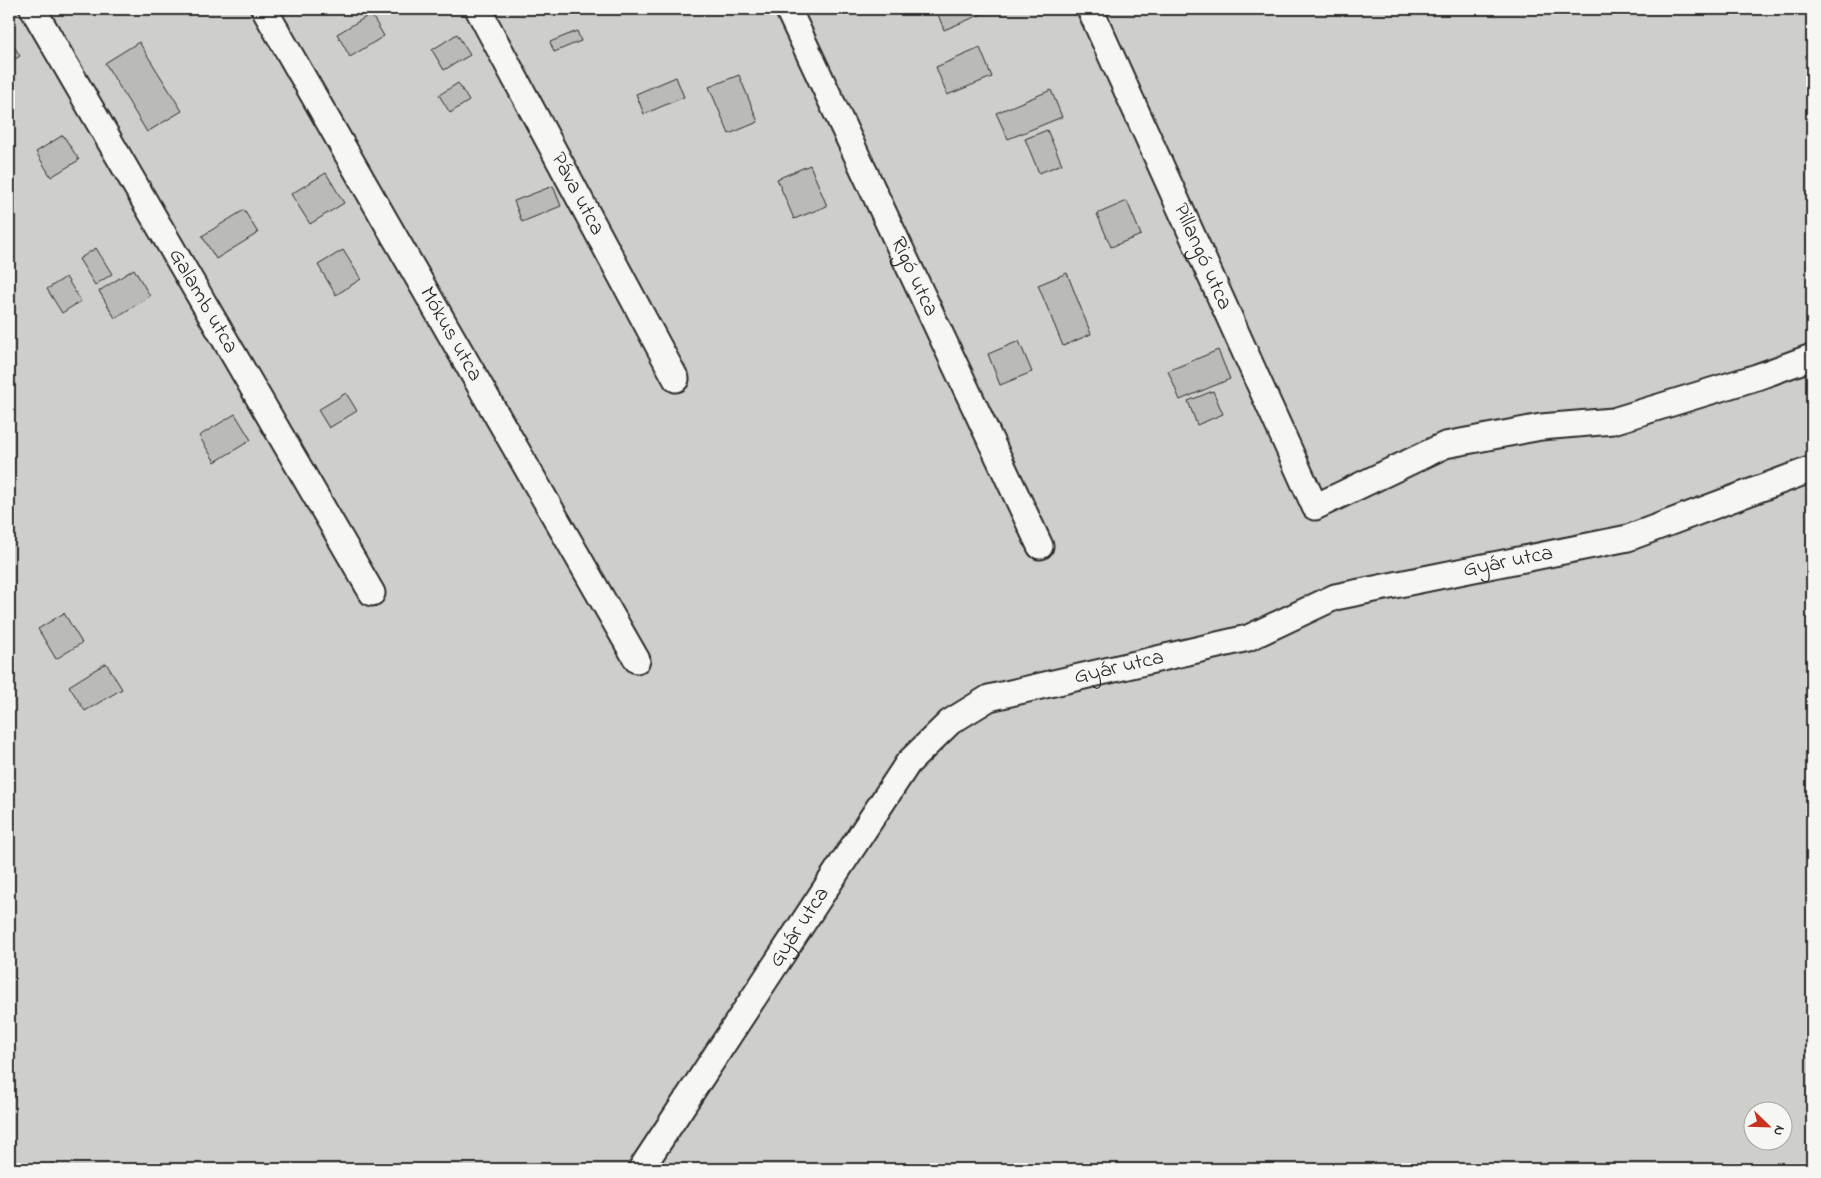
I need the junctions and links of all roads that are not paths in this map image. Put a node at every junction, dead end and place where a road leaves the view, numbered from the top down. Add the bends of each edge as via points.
1 (33, 9) edge
2 (264, 9) edge
3 (478, 9) edge
4 (788, 9) edge
5 (1090, 9) edge
6 (1812, 357) edge
7 (676, 379) dead end
8 (1812, 469) edge
9 (1040, 546) dead end
10 (372, 593) dead end
11 (637, 660) dead end
12 (641, 1169) edge

1 - 10 street, Galamb utca
2 - 11 street, Mókus utca
3 - 7 street, Páva utca
4 - 9 street, Rigó utca
5 - 6 street, Pillangó utca via 1315,506 1445,445 1541,427 1613,421
8 - 12 street, Gyár utca via 1628,538 1335,597 1248,638 989,698 950,722 908,763

